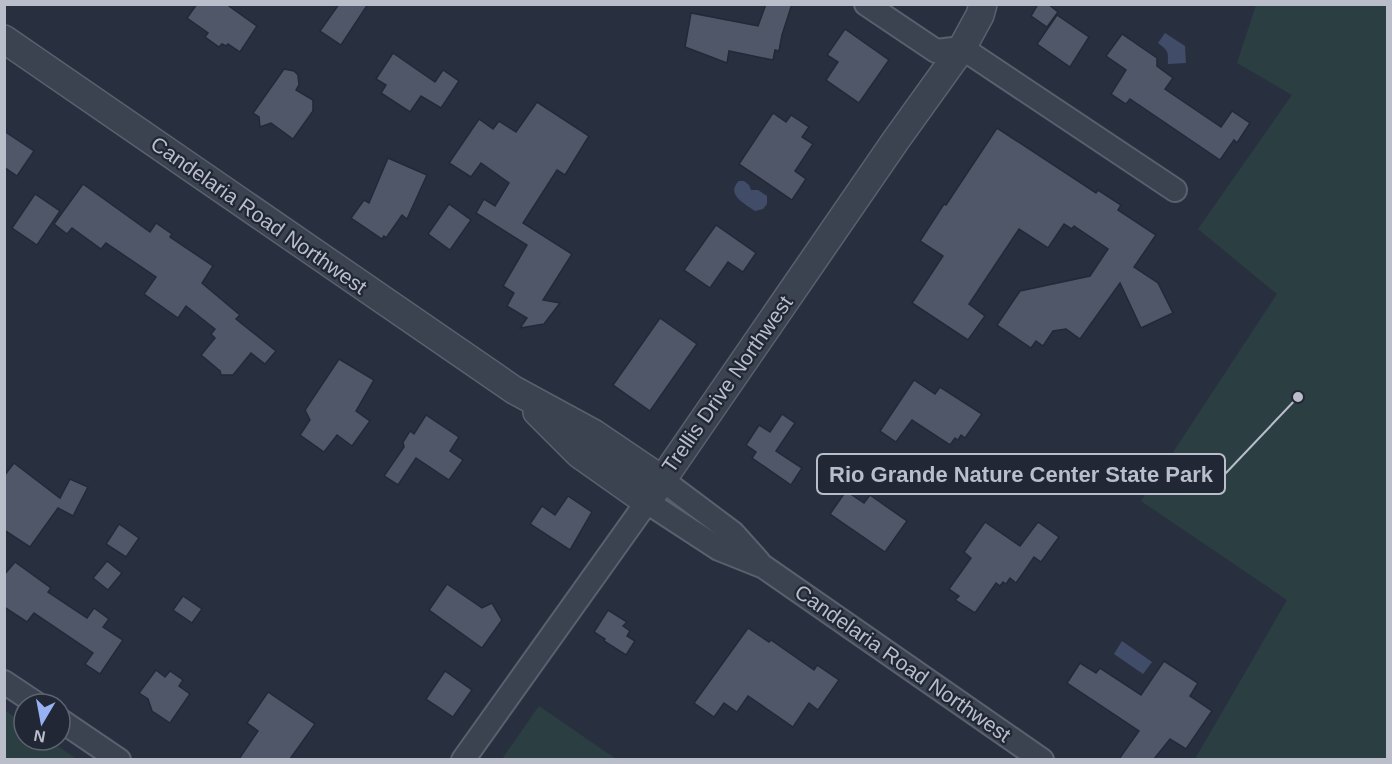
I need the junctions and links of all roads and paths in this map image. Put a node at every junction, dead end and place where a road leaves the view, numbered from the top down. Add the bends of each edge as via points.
1 (866, 4) edge
2 (983, 4) edge
3 (4, 39) edge
4 (962, 48) junction
5 (1175, 190) dead end
6 (514, 390) junction
7 (661, 479) junction
8 (646, 502) junction
9 (764, 567) junction
10 (4, 682) edge
11 (19, 692) edge
12 (72, 728) edge
13 (119, 759) edge
14 (463, 759) edge
15 (1042, 759) edge

1 - 4 street via 936,51
2 - 4 street, Trellis Drive Northwest
3 - 6 street, Candelaria Road Northwest
4 - 5 street
4 - 7 street, Trellis Drive Northwest
6 - 7 street, Candelaria Road Northwest via 593,433
6 - 8 street, Candelaria Road Northwest via 579,454
7 - 8 street, Trellis Drive Northwest
7 - 9 street, Candelaria Road Northwest via 733,533
8 - 9 street, Candelaria Road Northwest via 719,549
8 - 14 street, Trellis Drive Northwest
9 - 15 street, Candelaria Road Northwest
10 - 11 street
12 - 13 street

